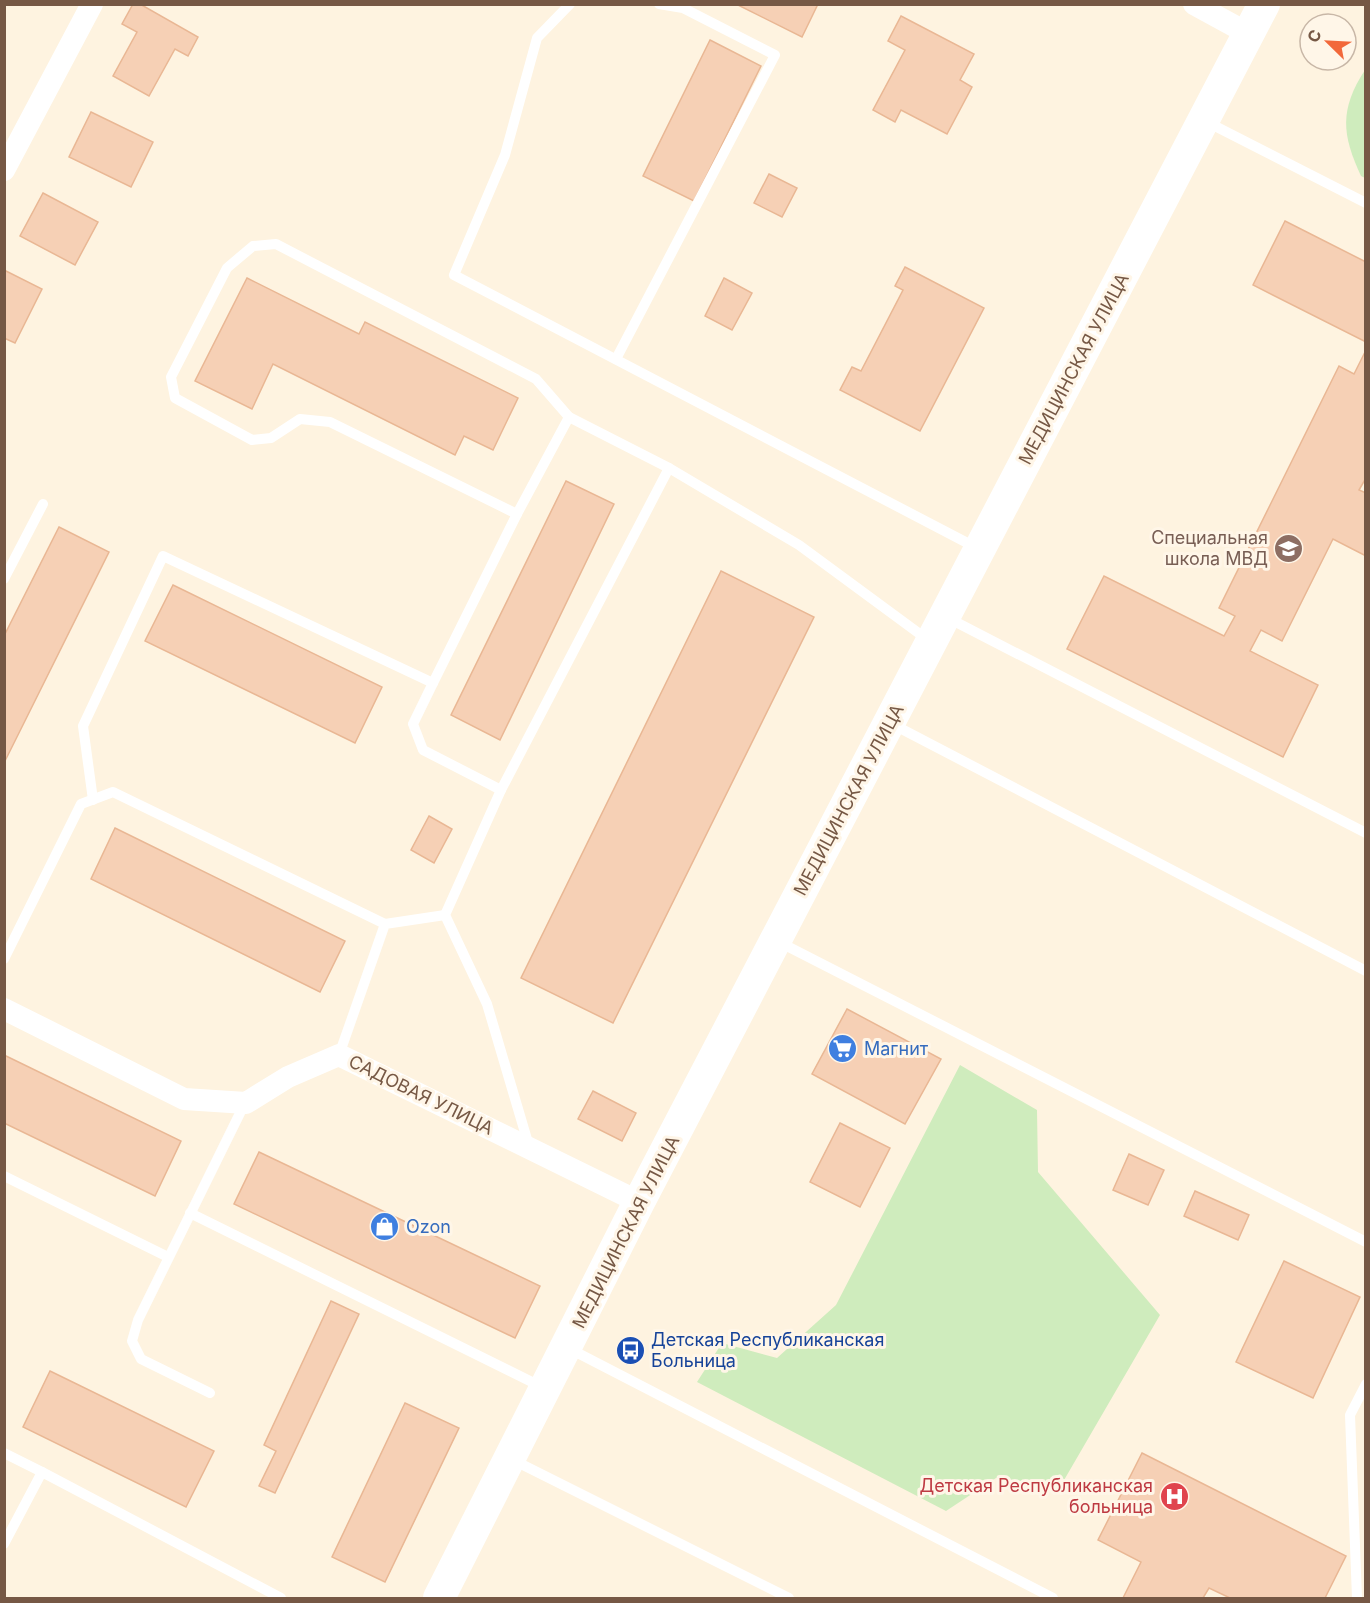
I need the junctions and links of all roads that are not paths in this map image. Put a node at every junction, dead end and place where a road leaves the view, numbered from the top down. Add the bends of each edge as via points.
1 (92, 4) edge
2 (570, 4) edge
3 (659, 4) edge
4 (1194, 4) edge
5 (1264, 4) edge
6 (1249, 34) junction
7 (1204, 121) junction
8 (4, 170) edge
9 (1365, 203) edge
10 (616, 359) junction
11 (569, 417) junction
12 (669, 468) junction
13 (43, 504) dead end
14 (517, 514) junction
15 (980, 550) junction
16 (4, 579) edge
17 (938, 629) junction
18 (433, 683) junction
19 (889, 723) junction
20 (501, 790) junction
21 (93, 800) junction
22 (1365, 833) edge
23 (446, 915) junction
24 (385, 924) junction
25 (776, 940) junction
26 (4, 959) edge
27 (1365, 971) edge
28 (4, 1009) edge
29 (339, 1054) junction
30 (246, 1103) junction
31 (529, 1147) junction
32 (4, 1176) edge
33 (639, 1202) junction
34 (190, 1213) junction
35 (1365, 1242) edge
36 (168, 1257) junction
37 (567, 1348) junction
38 (1365, 1384) edge
39 (546, 1389) junction
40 (210, 1394) dead end
41 (4, 1453) edge
42 (510, 1459) junction
43 (42, 1472) junction
44 (4, 1544) edge
45 (281, 1599) edge
46 (439, 1599) edge
47 (789, 1599) edge
48 (1053, 1599) edge
49 (1357, 1599) edge

1 - 8 street
2 - 10 lane via 537,38 505,155 454,275
3 - 10 lane via 683,8 775,55
4 - 6 street
5 - 6 main road, МЕДИЦИНСКАЯ УЛИЦА
6 - 7 main road, МЕДИЦИНСКАЯ УЛИЦА
7 - 9 lane
7 - 15 main road, МЕДИЦИНСКАЯ УЛИЦА
10 - 15 lane
11 - 12 lane
11 - 14 lane
11 - 14 lane via 536,379 276,244 253,246 227,268 171,377 175,398 252,440 272,438 300,419 330,422
12 - 17 lane
12 - 20 lane
13 - 16 lane
14 - 18 lane
15 - 17 main road, МЕДИЦИНСКАЯ УЛИЦА
17 - 19 main road, МЕДИЦИНСКАЯ УЛИЦА
17 - 22 lane
18 - 20 lane via 413,724 423,750
18 - 21 lane via 163,556 84,726
19 - 25 main road, МЕДИЦИНСКАЯ УЛИЦА
19 - 27 lane
20 - 23 lane
21 - 24 lane via 113,792
21 - 26 lane via 81,804
23 - 24 lane
23 - 31 lane via 487,1004
24 - 29 lane
25 - 33 main road, МЕДИЦИНСКАЯ УЛИЦА
25 - 35 lane
28 - 30 street via 184,1099
29 - 30 street, САДОВАЯ УЛИЦА via 288,1077
29 - 31 street, САДОВАЯ УЛИЦА
30 - 34 lane
31 - 33 street, САДОВАЯ УЛИЦА
32 - 36 lane
33 - 37 main road, МЕДИЦИНСКАЯ УЛИЦА
34 - 36 lane
34 - 39 lane
36 - 40 lane via 132,1341 141,1359
37 - 39 main road, МЕДИЦИНСКАЯ УЛИЦА
37 - 48 lane
38 - 49 lane via 1350,1415
39 - 42 main road, МЕДИЦИНСКАЯ УЛИЦА
41 - 43 lane
42 - 46 main road, МЕДИЦИНСКАЯ УЛИЦА
42 - 47 lane
43 - 44 lane
43 - 45 lane

